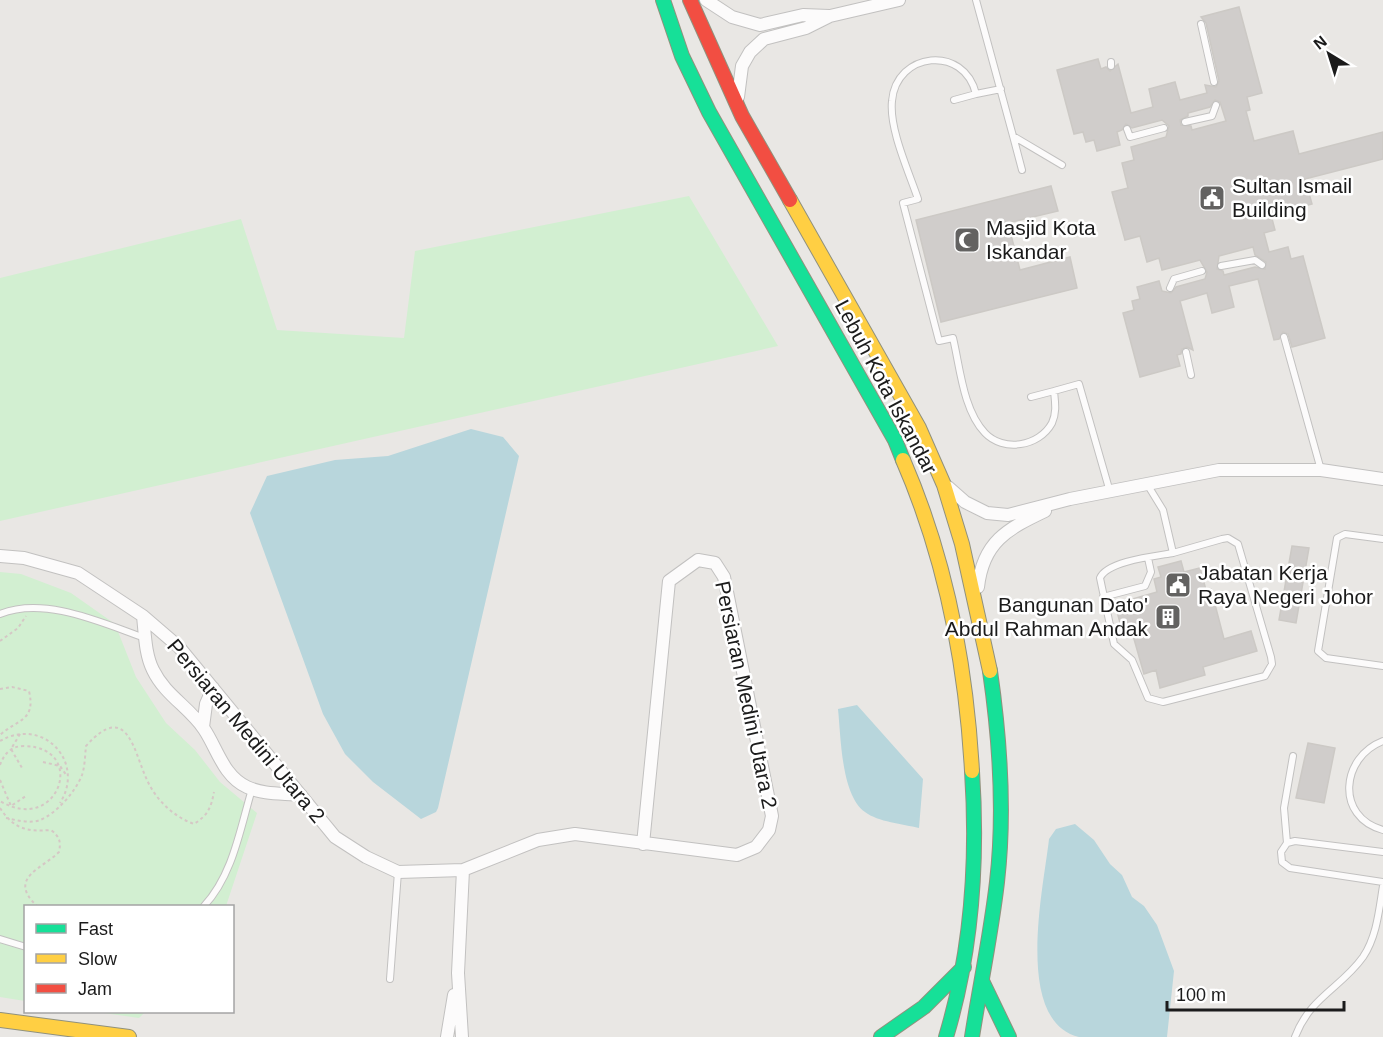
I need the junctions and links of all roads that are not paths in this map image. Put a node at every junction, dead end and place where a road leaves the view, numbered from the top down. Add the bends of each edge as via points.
1 (663, 0) edge
2 (690, 0) edge
3 (706, 0) edge
4 (899, 0) edge
5 (976, 0) edge
6 (830, 16) junction
7 (1201, 24) dead end
8 (1214, 82) dead end
9 (1000, 89) junction
10 (976, 94) junction
11 (954, 100) dead end
12 (1216, 105) dead end
13 (742, 116) junction
14 (1185, 122) dead end
15 (1164, 128) dead end
16 (1127, 129) dead end
17 (1013, 136) junction
18 (1062, 165) dead end
19 (1022, 170) dead end
20 (1262, 265) dead end
21 (1221, 266) dead end
22 (1202, 271) dead end
23 (1170, 288) dead end
24 (1284, 337) dead end
25 (1186, 352) dead end
26 (1191, 375) dead end
27 (1054, 391) junction
28 (1031, 397) dead end
29 (1321, 470) junction
30 (1383, 480) edge
31 (1146, 483) junction
32 (945, 485) junction
33 (1110, 492) junction
34 (1070, 499) junction
35 (1383, 539) edge
36 (1173, 553) junction
37 (0, 556) edge
38 (1148, 558) junction
39 (1103, 597) junction
40 (976, 605) junction
41 (0, 614) edge
42 (143, 616) junction
43 (145, 638) junction
44 (1383, 659) edge
45 (1383, 666) edge
46 (213, 688) junction
47 (203, 727) junction
48 (1383, 741) edge
49 (1293, 756) dead end
50 (253, 789) junction
51 (301, 795) junction
52 (1383, 830) edge
53 (1287, 843) junction
54 (643, 844) junction
55 (1383, 852) edge
56 (464, 870) junction
57 (398, 872) junction
58 (1383, 884) edge
59 (205, 905) edge
60 (0, 939) edge
61 (24, 945) edge
62 (965, 966) junction
63 (458, 973) junction
64 (390, 979) dead end
65 (982, 981) junction
66 (0, 1020) edge
67 (129, 1037) edge
68 (447, 1037) edge
69 (462, 1037) edge
70 (881, 1037) edge
71 (946, 1037) edge
72 (972, 1037) edge
73 (1009, 1037) edge
74 (1294, 1037) edge

1 - 62 main road, Lebuh Kota Iskandar via 682,56 709,112 895,440 920,495 939,552 970,714 974,880
2 - 13 main road, Lebuh Kota Iskandar
3 - 6 street via 732,17 760,25 803,15
4 - 6 street
5 - 9 lane
6 - 13 street via 806,28 764,39 750,52 738,84
7 - 8 lane
9 - 10 lane
9 - 17 lane
10 - 11 lane
10 - 27 lane via 962,69 938,59 925,60 899,78 891,103 894,125 918,199 903,204 939,341 953,338 972,414 984,432 994,440 1019,445 1045,432 1056,411
12 - 14 lane via 1212,116
13 - 32 main road, Lebuh Kota Iskandar via 919,428
15 - 16 lane via 1130,136
17 - 18 lane
17 - 19 lane
20 - 21 lane via 1255,260
22 - 23 lane via 1174,279
24 - 29 lane
25 - 26 lane
27 - 28 lane
27 - 33 lane via 1079,384
29 - 30 street
29 - 31 street via 1219,470
31 - 33 street
31 - 36 lane via 1163,510
32 - 34 street via 987,513 1008,515
32 - 40 main road, Lebuh Kota Iskandar
33 - 34 street
34 - 40 street via 998,537 979,576
35 - 45 lane via 1345,534 1337,538 1318,648 1326,658
36 - 38 lane
36 - 39 lane via 1222,539 1238,544 1271,657 1272,664 1265,676 1163,702 1152,701 1132,660 1114,644
37 - 42 street, Persiaran Medini Utara 2 via 24,558 78,573
38 - 39 lane via 1151,572 1145,585
38 - 39 lane via 1106,569 1100,578
40 - 65 main road, Lebuh Kota Iskandar via 996,712 1000,791 998,881
41 - 43 lane via 30,608 94,620
42 - 43 street
42 - 46 street, Persiaran Medini Utara 2 via 179,647
43 - 47 street via 153,670 164,687
44 - 45 lane
46 - 47 street
46 - 51 street, Persiaran Medini Utara 2
47 - 50 street via 226,769
48 - 52 lane via 1372,745 1355,762 1349,784 1360,816
49 - 53 lane via 1284,808
50 - 51 street
50 - 59 lane via 226,870
51 - 57 street, Persiaran Medini Utara 2 via 334,837
53 - 55 lane
53 - 58 lane via 1282,847 1281,858 1290,868
54 - 54 street, Persiaran Medini Utara 2 via 737,855 756,847 769,830 772,816 724,577 715,563 698,560 669,581
54 - 56 street, Persiaran Medini Utara 2 via 575,834 538,840
56 - 57 street, Persiaran Medini Utara 2
56 - 63 street
57 - 64 lane
58 - 74 lane via 1376,927 1364,956 1312,1005
60 - 61 lane
62 - 70 main road via 924,1007
62 - 71 main road, Lebuh Kota Iskandar
63 - 68 street
63 - 69 street
65 - 72 main road, Lebuh Kota Iskandar
65 - 73 main road
66 - 67 main road

